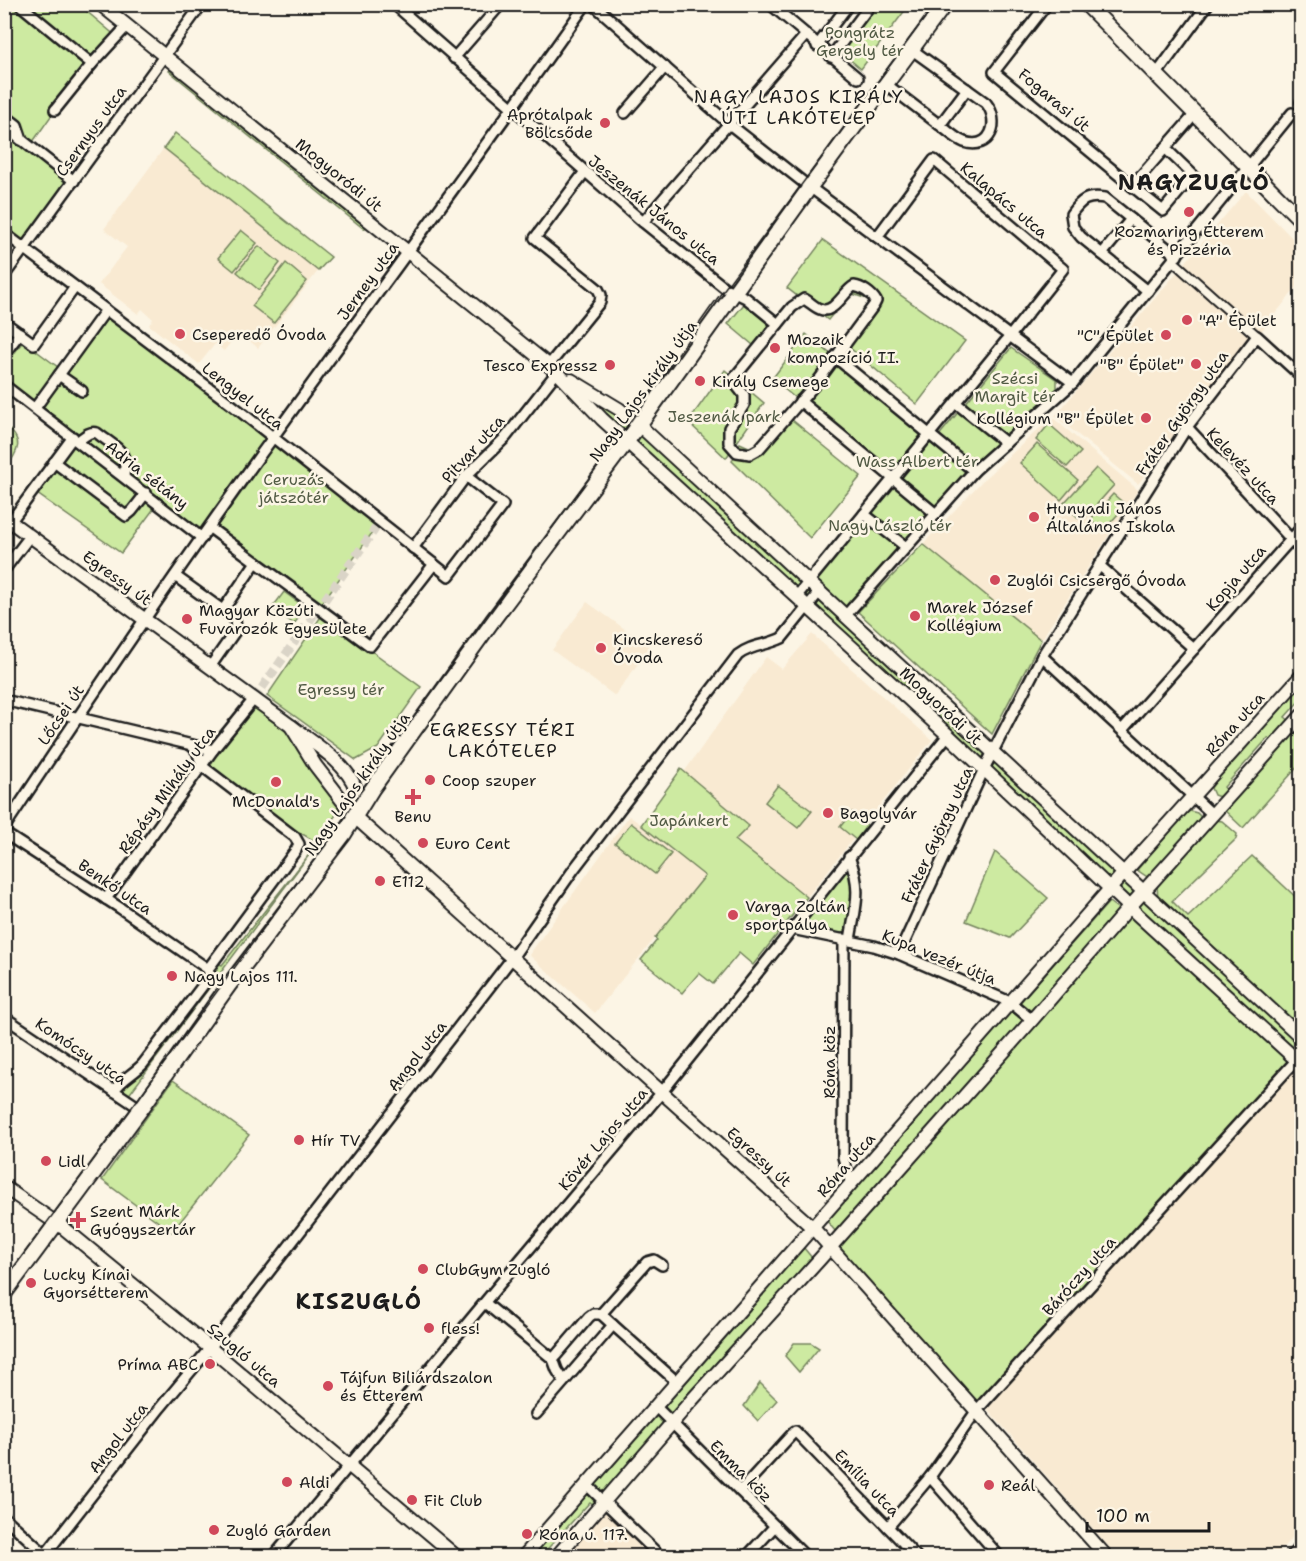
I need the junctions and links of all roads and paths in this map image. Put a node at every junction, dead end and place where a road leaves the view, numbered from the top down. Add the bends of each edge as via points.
1 (19, 4) edge
2 (100, 4) edge
3 (202, 4) edge
4 (501, 4) edge
5 (586, 4) edge
6 (593, 4) edge
7 (770, 4) edge
8 (871, 4) edge
9 (945, 4) edge
10 (1047, 4) edge
11 (1086, 4) edge
12 (1209, 4) edge
13 (397, 6) edge
14 (846, 6) edge
15 (127, 26) junction
16 (805, 36) junction
17 (817, 46) junction
18 (911, 49) junction
19 (164, 56) junction
20 (831, 57) junction
21 (454, 58) junction
22 (92, 64) junction
23 (665, 67) junction
24 (1156, 75) junction
25 (858, 78) dead end
26 (886, 84) junction
27 (967, 89) junction
28 (513, 108) junction
29 (55, 110) dead end
30 (625, 113) dead end
31 (1195, 114) junction
32 (4, 115) edge
33 (1290, 115) dead end
34 (728, 123) junction
35 (940, 125) junction
36 (4, 126) edge
37 (22, 140) junction
38 (1165, 148) junction
39 (1247, 166) junction
40 (584, 173) junction
41 (74, 181) junction
42 (1132, 186) junction
43 (810, 187) junction
44 (1131, 219) junction
45 (1302, 221) edge
46 (643, 222) junction
47 (4, 233) edge
48 (877, 237) junction
49 (25, 248) junction
50 (408, 252) junction
51 (1102, 254) junction
52 (1175, 258) junction
53 (4, 276) edge
54 (75, 287) junction
55 (1148, 291) junction
56 (735, 292) junction
57 (106, 310) junction
58 (4, 322) edge
59 (778, 324) junction
60 (20, 333) junction
61 (1010, 336) junction
62 (1257, 336) junction
63 (4, 354) edge
64 (835, 357) junction
65 (553, 368) junction
66 (59, 375) junction
67 (1302, 377) edge
68 (1073, 383) junction
69 (4, 386) edge
70 (82, 391) dead end
71 (800, 401) junction
72 (956, 403) junction
73 (35, 408) junction
74 (639, 425) junction
75 (1187, 427) junction
76 (929, 435) junction
77 (273, 437) junction
78 (76, 439) junction
79 (627, 441) junction
80 (1006, 443) junction
81 (54, 462) junction
82 (974, 471) junction
83 (124, 476) junction
84 (466, 476) junction
85 (893, 478) junction
86 (146, 493) junction
87 (864, 514) junction
88 (936, 514) junction
89 (8, 519) edge
90 (1302, 527) edge
91 (210, 528) junction
92 (30, 536) junction
93 (202, 538) junction
94 (1290, 539) junction
95 (906, 547) junction
96 (413, 548) junction
97 (1302, 551) edge
98 (256, 562) junction
99 (434, 564) junction
100 (1099, 565) junction
101 (4, 570) edge
102 (176, 576) junction
103 (809, 580) junction
104 (820, 591) junction
105 (796, 597) junction
106 (807, 607) junction
107 (223, 610) junction
108 (846, 615) junction
109 (145, 619) junction
110 (1194, 649) junction
111 (1042, 656) junction
112 (210, 666) junction
113 (1302, 675) edge
114 (254, 699) junction
115 (4, 700) edge
116 (1302, 715) edge
117 (76, 719) junction
118 (291, 726) junction
119 (1122, 730) junction
120 (948, 735) junction
121 (191, 745) junction
122 (213, 750) junction
123 (993, 751) junction
124 (324, 752) junction
125 (315, 765) junction
126 (202, 766) junction
127 (984, 769) junction
128 (1194, 796) junction
129 (1212, 814) junction
130 (355, 817) junction
131 (4, 828) edge
132 (4, 833) edge
133 (849, 857) junction
134 (1124, 873) junction
135 (1111, 890) junction
136 (1143, 891) junction
137 (106, 899) junction
138 (1129, 907) junction
139 (792, 929) junction
140 (847, 940) junction
141 (899, 954) junction
142 (512, 958) junction
143 (208, 969) junction
144 (1010, 1002) junction
145 (4, 1017) edge
146 (1032, 1020) junction
147 (1302, 1038) edge
148 (1300, 1059) edge
149 (114, 1091) junction
150 (662, 1092) junction
151 (141, 1109) junction
152 (851, 1184) junction
153 (4, 1187) edge
154 (58, 1223) junction
155 (813, 1228) junction
156 (830, 1247) junction
157 (662, 1264) dead end
158 (4, 1294) edge
159 (485, 1303) junction
160 (601, 1314) junction
161 (613, 1325) junction
162 (210, 1348) junction
163 (553, 1359) junction
164 (564, 1381) junction
165 (677, 1382) junction
166 (656, 1407) junction
167 (977, 1410) junction
168 (536, 1414) dead end
169 (672, 1424) junction
170 (350, 1466) junction
171 (930, 1477) junction
172 (587, 1485) junction
173 (740, 1491) junction
174 (604, 1501) junction
175 (4, 1517) edge
176 (774, 1526) junction
177 (888, 1527) junction
178 (1302, 1545) edge
179 (46, 1556) edge
180 (274, 1557) edge
181 (456, 1557) edge
182 (524, 1557) edge
183 (557, 1557) edge
184 (660, 1557) edge
185 (747, 1557) edge
186 (805, 1557) edge
187 (916, 1557) edge
188 (999, 1557) edge
189 (1106, 1557) edge
190 (1291, 1557) edge

1 - 22 street
2 - 15 street, Mogyoródi út
3 - 19 street, Csernyus utca
4 - 21 street
5 - 28 street, Jerney utca
6 - 23 street
7 - 16 street
8 - 20 street
9 - 18 main road, Nagy Lajos király útja
10 - 42 street, Fogarasi út via 994,72
11 - 24 main road
12 - 24 street
13 - 21 street, Jeszenák János utca
14 - 17 street
15 - 19 street, Mogyoródi út
15 - 22 street
16 - 17 street
16 - 34 street
17 - 20 street
18 - 26 main road, Nagy Lajos király útja
18 - 27 street
19 - 41 street, Csernyus utca
19 - 50 street, Mogyoródi út
20 - 25 street
21 - 28 street, Jeszenák János utca
22 - 29 street
23 - 30 street
23 - 34 street
24 - 31 main road
26 - 35 street
26 - 43 main road, Nagy Lajos király útja
27 - 35 street
27 - 35 street via 992,110 994,127 990,137 981,143 965,142
28 - 40 street, Jeszenák János utca
28 - 50 street, Jerney utca
31 - 38 street
31 - 39 main road
32 - 37 street via 17,125
33 - 39 street
34 - 43 street
34 - 46 street
36 - 37 street
37 - 41 street
38 - 42 street
38 - 42 street, Fogarasi út via 1193,175 1163,211
39 - 45 main road
39 - 52 street
40 - 46 street, Jeszenák János utca
40 - 65 street, Pitvar utca via 535,238 601,295 600,302
41 - 49 street, Csernyus utca
43 - 48 street
43 - 56 main road, Nagy Lajos király útja
44 - 51 street
44 - 51 street via 1105,198 1092,195 1081,200 1071,214 1073,227
44 - 52 street
46 - 56 street, Jeszenák János utca
47 - 49 street, Lengyel utca
48 - 61 street
48 - 61 street, Kalapács utca via 934,160 1063,269
49 - 53 street, Csernyus utca
49 - 54 street, Lengyel utca
50 - 65 street, Mogyoródi út
50 - 77 street, Jerney utca
51 - 55 street
52 - 55 street
52 - 62 street via 1231,319
54 - 57 street, Lengyel utca
54 - 60 street via 34,344
55 - 68 street
56 - 59 street
56 - 74 main road, Nagy Lajos király útja
57 - 66 street
57 - 77 street, Lengyel utca
58 - 60 street
59 - 64 street via 804,299 821,310 828,309 859,286 876,301
59 - 71 street via 735,378 744,395 744,405 729,428 732,448 744,455 756,452
60 - 63 street
61 - 68 street
61 - 72 street
62 - 67 street
62 - 75 street, Fráter György utca
64 - 71 street
64 - 76 street
65 - 74 street, Mogyoródi út
65 - 79 street, Mogyoródi út
65 - 84 street, Pitvar utca via 506,437
66 - 70 street
66 - 73 street
68 - 80 street
69 - 73 street, Adria sétány
71 - 85 street
72 - 76 street
72 - 80 street
73 - 78 street, Adria sétány
74 - 79 main road, Nagy Lajos király útja
74 - 103 street, Mogyoródi út
75 - 94 street, Kelevéz utca
75 - 100 street, Fráter György utca
76 - 82 street
76 - 85 street
77 - 91 street, Jerney utca
77 - 96 street, Lengyel utca
78 - 81 street
78 - 83 street, Adria sétány
78 - 83 street via 98,433 124,456
79 - 105 street, Mogyoródi út
79 - 130 main road, Nagy Lajos király útja via 487,628
80 - 82 street
81 - 86 street via 126,516
81 - 89 street
82 - 88 street
83 - 86 street, Adria sétány
84 - 96 street, Pitvar utca
84 - 99 street via 503,504 449,576
85 - 87 street
85 - 88 street
86 - 93 street, Adria sétány
87 - 95 street
87 - 103 street
88 - 95 street
89 - 92 street, Egressy út
90 - 94 street, Kopja utca
91 - 93 street, Jerney utca
91 - 98 street
92 - 101 street
92 - 109 street, Egressy út
93 - 102 street, Jerney utca
94 - 97 street, Kelevéz utca
94 - 110 street, Kopja utca
95 - 108 street
96 - 99 street, Lengyel utca
98 - 99 street via 370,646
98 - 107 street
100 - 110 street
100 - 111 street, Fráter György utca
102 - 107 street
102 - 109 street, Jerney utca
103 - 104 street, Mogyoródi út
103 - 105 street
104 - 106 street, Angol utca
104 - 108 street, Mogyoródi út
105 - 106 street, Mogyoródi út
106 - 120 street, Mogyoródi út
106 - 142 street, Angol utca via 782,638 754,645 738,655 574,869
107 - 112 street via 235,619 236,630
108 - 123 street, Mogyoródi út
109 - 112 street, Egressy út
109 - 117 street, Lőcsei út
110 - 119 street, Kopja utca
111 - 119 street
111 - 123 street, Fráter György utca
112 - 114 street, Egressy út
113 - 128 street, Róna utca
114 - 118 street, Egressy út
114 - 122 street, Répásy Mihály utca
115 - 117 street
116 - 129 street
117 - 121 street
117 - 131 street, Lőcsei út
118 - 124 street, Egressy út
118 - 125 street, Egressy út
119 - 128 street
120 - 127 street, Mogyoródi út
120 - 133 street, Kövér Lajos utca
121 - 122 street
121 - 126 street
122 - 126 street, Répásy Mihály utca
123 - 127 street, Fráter György utca
123 - 134 street, Mogyoródi út
124 - 125 street via 314,754
124 - 130 street, Egressy út via 343,769 357,790
125 - 130 street, Egressy út
126 - 137 street, Répásy Mihály utca
126 - 143 street, Nagy Lajos király útja via 298,840 298,847
127 - 135 street, Mogyoródi út
127 - 141 street, Fráter György utca
128 - 129 street
128 - 134 street, Róna utca
129 - 136 street
130 - 142 street, Egressy út
130 - 151 main road, Nagy Lajos király útja
132 - 137 street, Benkő utca
133 - 139 street, Kövér Lajos utca
133 - 140 street, Róna köz via 858,887
134 - 135 street, Róna utca
134 - 136 street, Mogyoródi út
135 - 138 street, Mogyoródi út
135 - 144 street, Róna utca
136 - 138 street
136 - 147 street, Mogyoródi út
137 - 143 street, Benkő utca
138 - 146 street
138 - 148 street, Mogyoródi út
139 - 140 street, Kupa vezér útja
139 - 150 street, Kövér Lajos utca
140 - 141 street, Kupa vezér útja
140 - 152 street, Róna köz via 843,1157
141 - 144 street, Kupa vezér útja
142 - 150 street, Egressy út
142 - 162 street, Angol utca
143 - 149 street, Nagy Lajos király útja via 210,976 146,1061
144 - 146 street, Kupa vezér útja
144 - 152 street, Róna utca
145 - 149 street, Komócsy utca
146 - 156 street
148 - 167 street, Báróczy utca
149 - 151 street, Komócsy utca
150 - 155 street, Egressy út
150 - 159 street, Kövér Lajos utca
151 - 154 main road, Nagy Lajos király útja
152 - 155 street, Róna utca
153 - 154 street, Szugló utca
154 - 158 main road, Nagy Lajos király útja
154 - 162 street, Szugló utca
155 - 156 street, Egressy út
155 - 165 street, Róna utca
156 - 167 street, Egressy út
156 - 169 street
157 - 160 street via 647,1262
159 - 163 street
159 - 170 street, Kövér Lajos utca
160 - 161 street
160 - 163 street via 592,1314
161 - 164 street
161 - 165 street
162 - 170 street, Szugló utca
162 - 179 street, Angol utca
163 - 164 street
164 - 168 street
165 - 166 street, Róna utca
166 - 169 street, Emma köz
166 - 172 street, Róna utca
167 - 171 street, Báróczy utca
167 - 189 street, Egressy út
169 - 173 street, Emma köz
169 - 174 street
170 - 180 street, Kövér Lajos utca
170 - 181 street, Szugló utca
171 - 177 street, Báróczy utca
171 - 188 street
172 - 174 street
172 - 182 street, Róna utca
173 - 176 street, Emma köz
173 - 177 street, Emília utca via 795,1431
174 - 183 street
174 - 184 street
175 - 179 street
176 - 185 street
176 - 186 street, Emma köz
177 - 187 street, Emília utca
178 - 190 street

